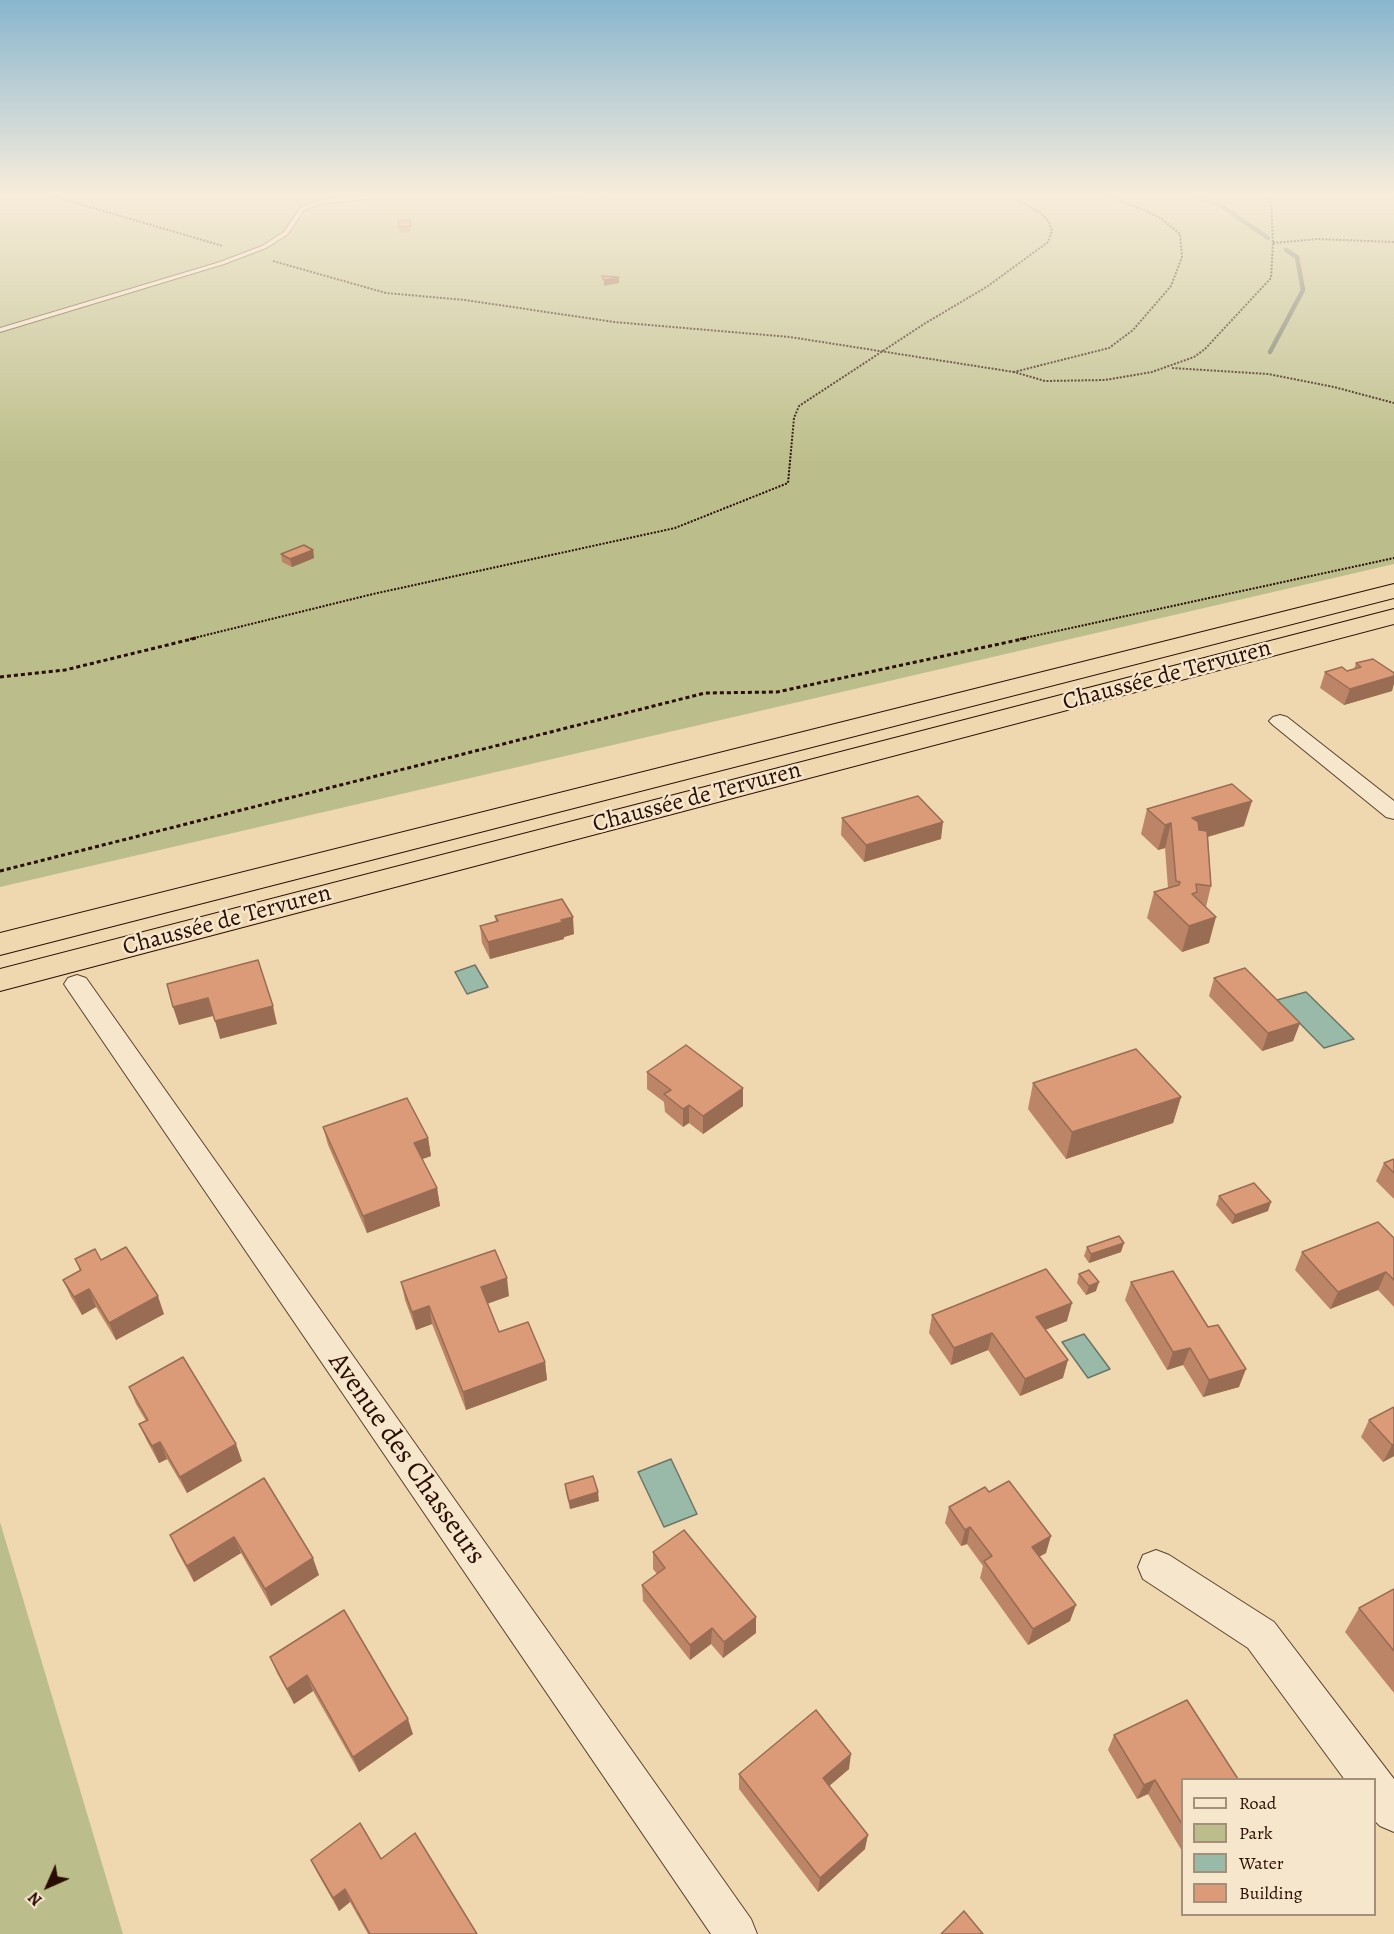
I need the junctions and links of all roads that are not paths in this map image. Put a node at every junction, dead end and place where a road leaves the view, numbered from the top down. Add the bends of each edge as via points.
1 (151, 283) edge
2 (0, 330) edge
3 (1394, 591) edge
4 (1394, 616) edge
5 (1280, 721) dead end
6 (1394, 812) edge
7 (0, 944) edge
8 (0, 980) edge
9 (77, 984) dead end
10 (1156, 1567) dead end
11 (1369, 1778) edge
12 (1376, 1789) edge
13 (1394, 1812) edge
14 (736, 1934) edge

1 - 2 lane
3 - 7 highway, Chaussée de Tervuren
4 - 8 highway, Chaussée de Tervuren
5 - 6 street
9 - 14 street, Avenue des Chasseurs
10 - 11 street via 1261,1635
12 - 13 street

